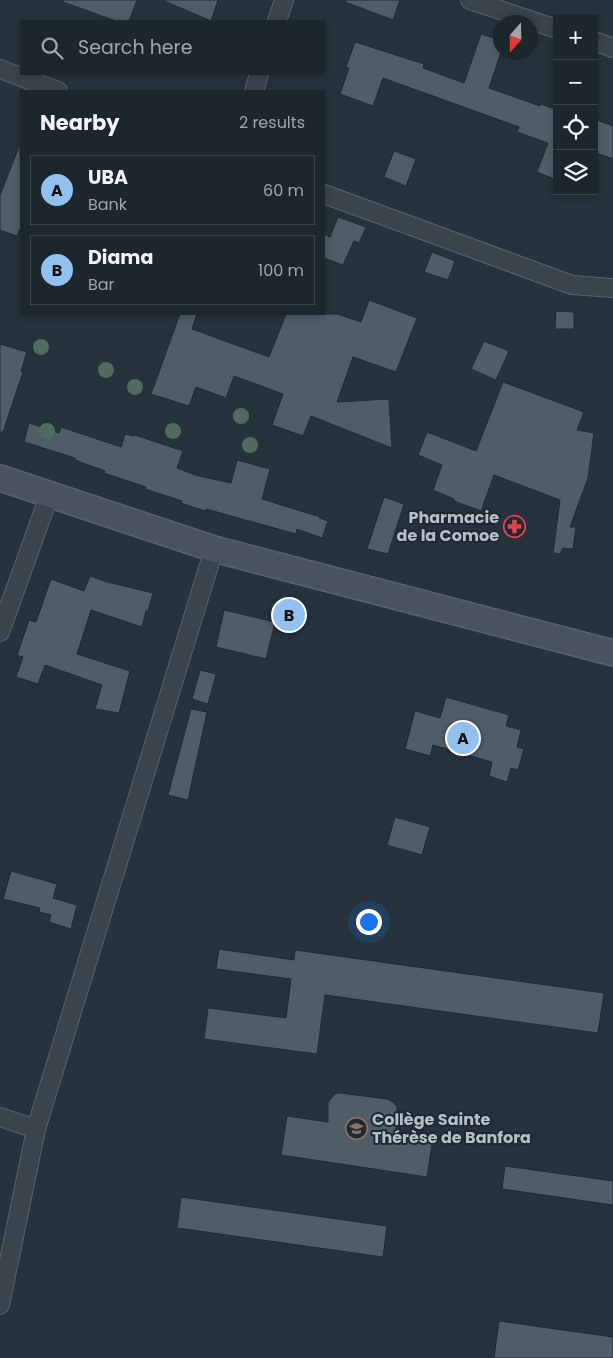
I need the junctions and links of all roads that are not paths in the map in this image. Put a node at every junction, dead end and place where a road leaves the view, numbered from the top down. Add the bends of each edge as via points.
1 (284, 0) edge
2 (470, 0) edge
3 (277, 20) edge
4 (553, 28) edge
5 (598, 43) edge
6 (613, 48) edge
7 (0, 69) edge
8 (260, 75) edge
9 (55, 90) edge
10 (254, 90) edge
11 (325, 194) edge
12 (613, 288) edge
13 (0, 478) edge
14 (49, 496) junction
15 (214, 550) junction
16 (0, 632) edge
17 (613, 653) edge
18 (0, 1118) edge
19 (36, 1129) junction
20 (0, 1305) edge

1 - 3 street
2 - 4 street
5 - 6 street
7 - 9 street
8 - 10 street
11 - 12 street via 572,285
13 - 14 main road
14 - 15 main road
14 - 16 street
15 - 17 main road
15 - 19 street
18 - 19 street
19 - 20 street

